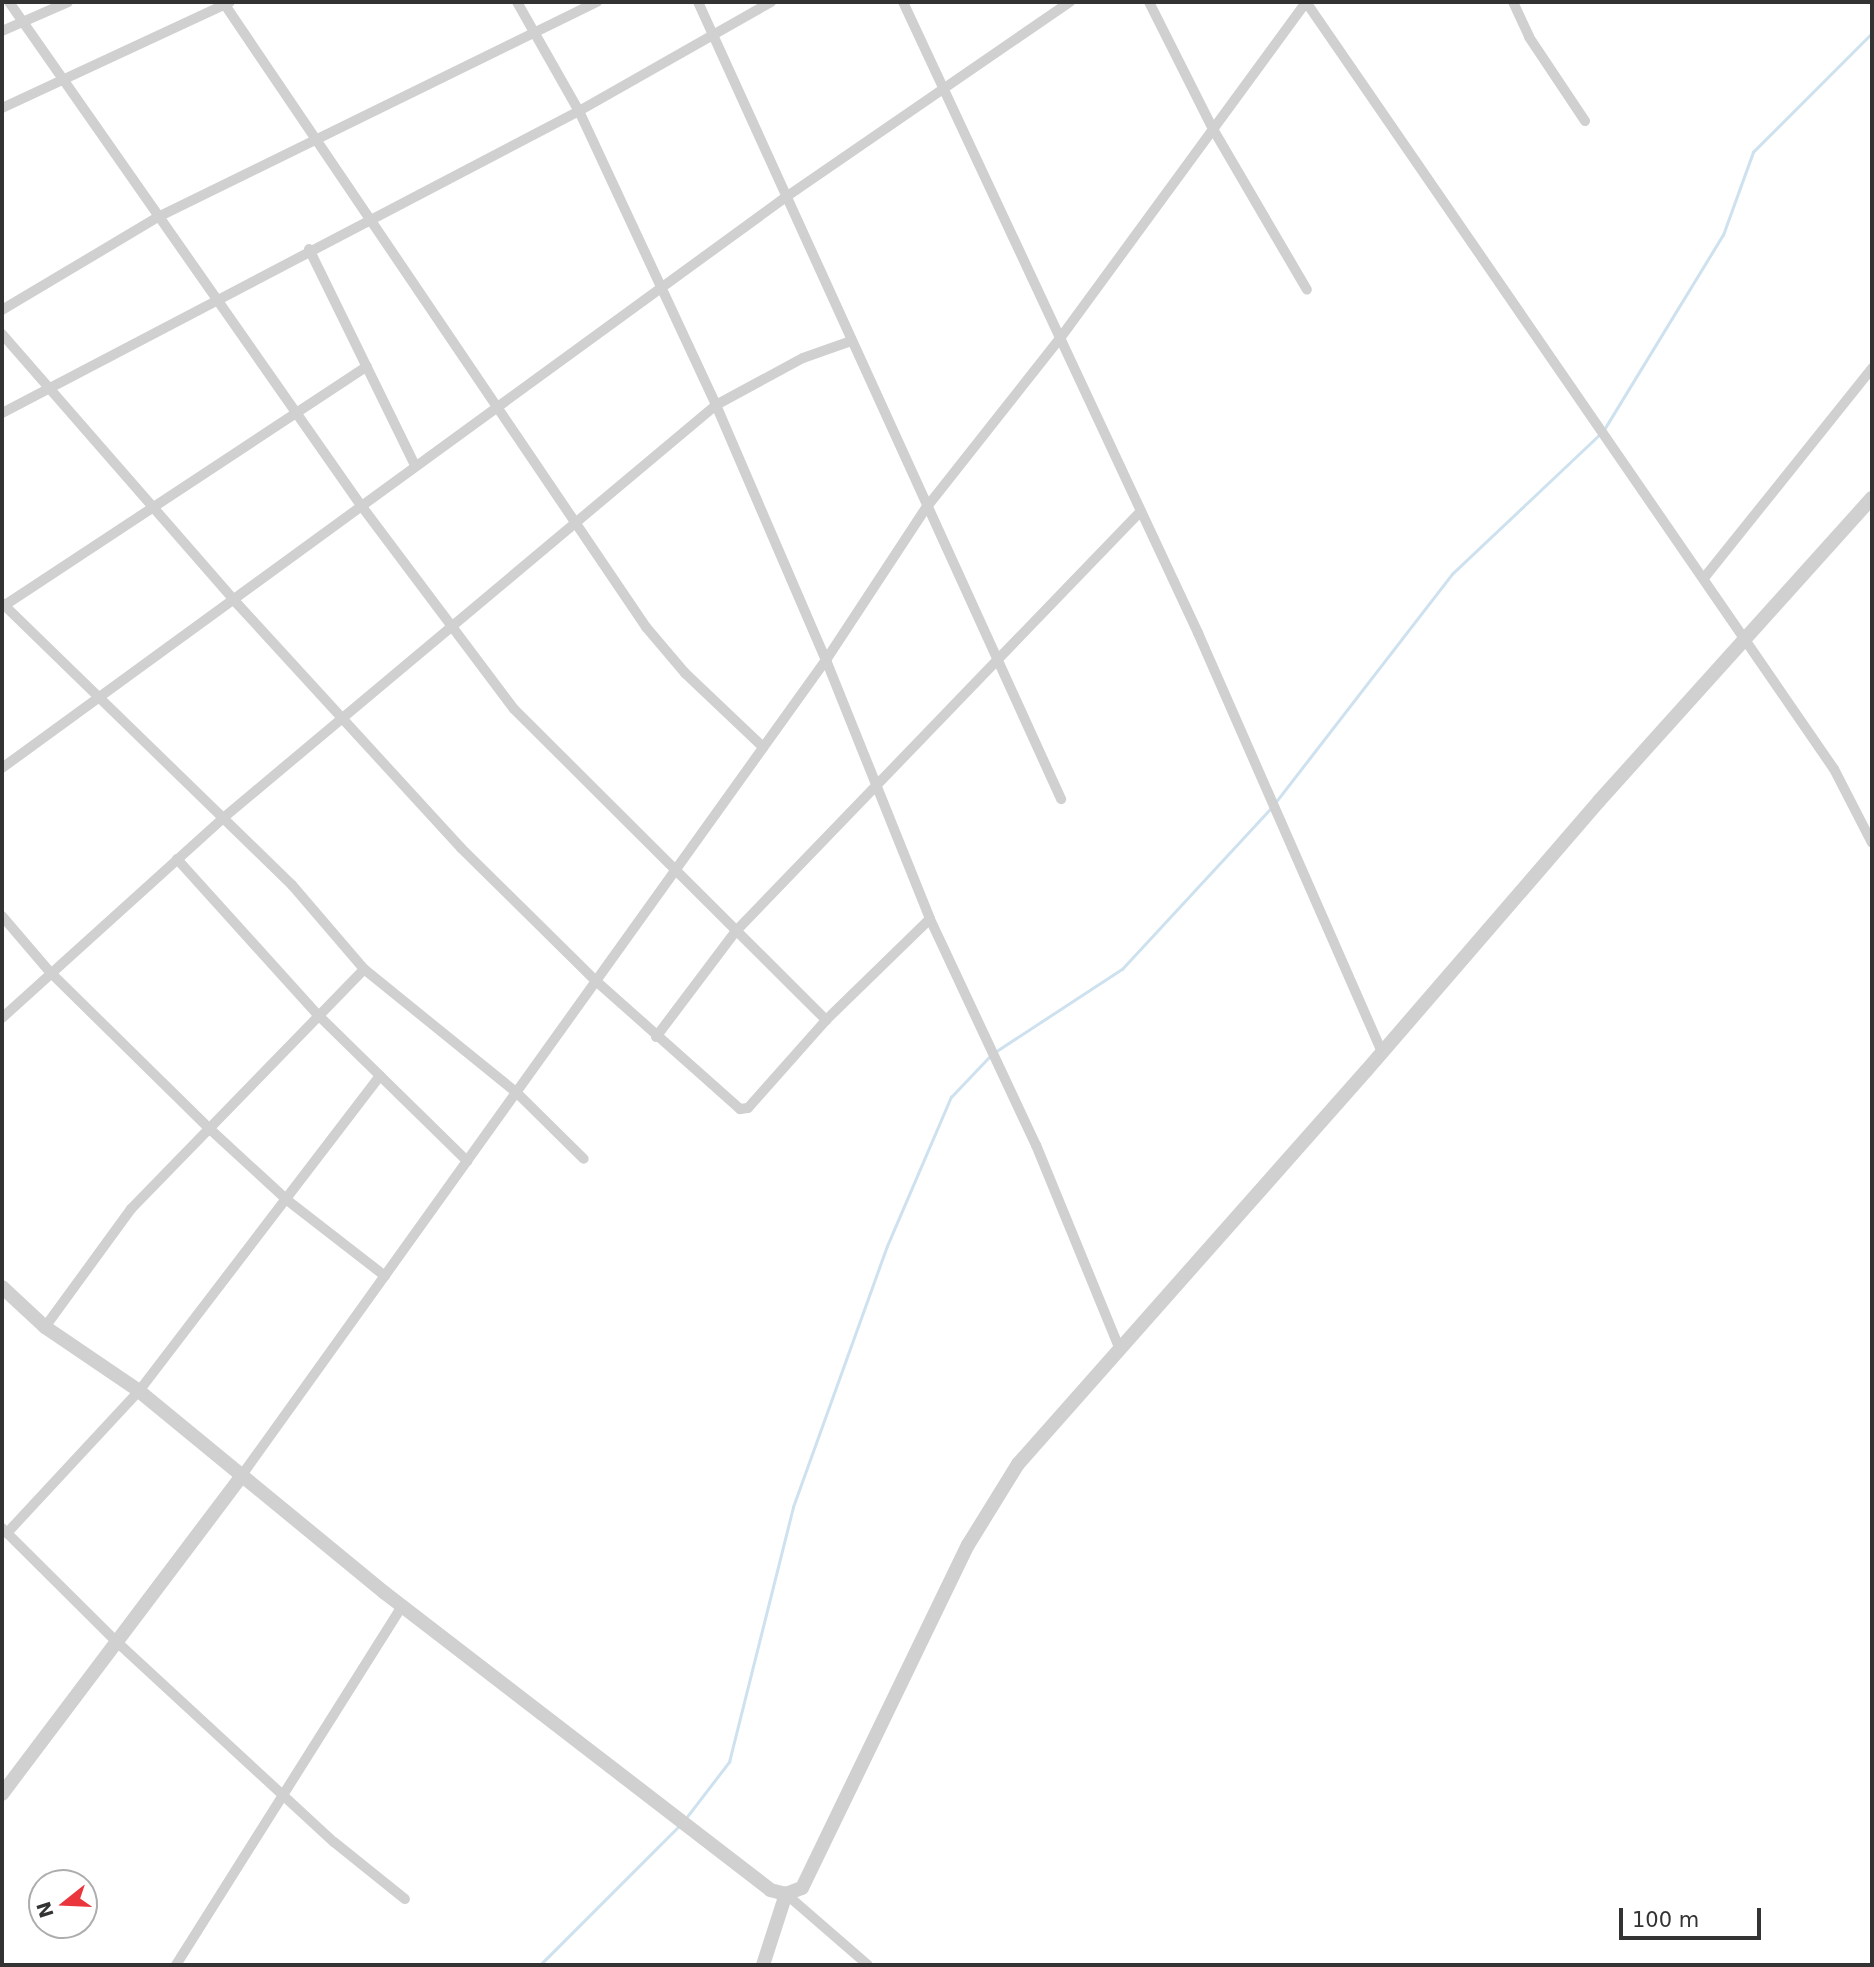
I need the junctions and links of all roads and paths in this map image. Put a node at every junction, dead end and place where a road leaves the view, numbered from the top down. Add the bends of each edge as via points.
1 (9, 2) edge
2 (68, 2) edge
3 (517, 2) edge
4 (597, 2) edge
5 (698, 2) edge
6 (771, 2) edge
7 (903, 2) edge
8 (1070, 2) edge
9 (1149, 2) edge
10 (1306, 2) edge
11 (1513, 2) edge
12 (226, 3) edge
13 (22, 22) junction
14 (2, 32) edge
15 (534, 33) junction
16 (712, 33) junction
17 (61, 78) junction
18 (943, 89) junction
19 (2, 108) edge
20 (579, 111) junction
21 (1585, 121) dead end
22 (1213, 129) junction
23 (313, 137) junction
24 (786, 197) junction
25 (158, 217) junction
26 (368, 218) junction
27 (309, 249) junction
28 (662, 286) junction
29 (1307, 290) dead end
30 (215, 298) junction
31 (2, 310) edge
32 (2, 334) edge
33 (1061, 337) junction
34 (850, 341) junction
35 (367, 366) junction
36 (1872, 368) edge
37 (47, 388) junction
38 (716, 405) junction
39 (494, 409) junction
40 (295, 412) junction
41 (2, 413) edge
42 (415, 465) junction
43 (1872, 498) edge
44 (360, 505) junction
45 (152, 506) junction
46 (926, 508) junction
47 (1141, 511) junction
48 (574, 523) junction
49 (1704, 578) junction
50 (232, 598) junction
51 (3, 605) edge
52 (450, 630) junction
53 (1744, 637) junction
54 (997, 655) junction
55 (826, 660) junction
56 (97, 699) junction
57 (341, 718) junction
58 (764, 747) junction
59 (2, 768) edge
60 (874, 785) junction
61 (1061, 799) dead end
62 (222, 819) junction
63 (1872, 843) edge
64 (177, 859) junction
65 (674, 871) junction
66 (2, 916) edge
67 (930, 919) junction
68 (736, 931) junction
69 (364, 968) junction
70 (50, 972) junction
71 (596, 981) junction
72 (318, 1015) junction
73 (2, 1018) edge
74 (826, 1020) junction
75 (656, 1037) junction
76 (1382, 1053) junction
77 (380, 1076) junction
78 (516, 1092) junction
79 (212, 1131) junction
80 (584, 1159) dead end
81 (467, 1160) junction
82 (287, 1200) junction
83 (384, 1276) junction
84 (2, 1287) edge
85 (45, 1327) junction
86 (1120, 1350) junction
87 (139, 1391) junction
88 (242, 1475) junction
89 (4, 1530) edge
90 (402, 1606) junction
91 (118, 1643) junction
92 (2, 1794) edge
93 (287, 1795) junction
94 (786, 1894) junction
95 (405, 1899) dead end
96 (177, 1965) edge
97 (763, 1965) edge
98 (868, 1965) edge

1 - 13 street
2 - 13 street
3 - 15 street
4 - 15 street
5 - 16 street
6 - 16 street
7 - 18 street
8 - 18 street
9 - 22 street
10 - 22 street
10 - 49 street
11 - 21 street via 1529,37
12 - 17 street
12 - 23 street
13 - 14 street
13 - 17 street
15 - 20 street
15 - 23 street
16 - 20 street
16 - 24 street
17 - 19 street
17 - 25 street
18 - 24 street
18 - 33 street
20 - 26 street
20 - 28 street
22 - 29 street
22 - 33 street
23 - 25 street
23 - 26 street
24 - 28 street
24 - 34 street
25 - 30 street
25 - 31 street
26 - 27 street
26 - 39 street
27 - 30 street
27 - 35 street
28 - 38 street
28 - 39 street
30 - 37 street
30 - 40 street
32 - 37 street
33 - 46 street
33 - 47 street
34 - 38 street via 803,358
34 - 46 street
35 - 40 street
35 - 42 street
36 - 49 street
37 - 41 street
37 - 45 street
38 - 48 street
38 - 55 street
39 - 42 street
39 - 48 street
40 - 44 street
40 - 45 street
42 - 44 street
43 - 53 street
44 - 50 street
44 - 52 street
45 - 50 street
45 - 51 street
46 - 54 street
46 - 55 street
47 - 54 street
47 - 76 street
48 - 52 street
48 - 58 street via 653,636 685,673
49 - 53 street
50 - 56 street
50 - 57 street
51 - 56 street
52 - 57 street
52 - 65 street via 514,709
53 - 63 street via 1834,769
53 - 76 street
54 - 60 street
54 - 61 street
55 - 58 street
55 - 60 street
56 - 59 street
56 - 62 street
57 - 62 street
57 - 71 street via 461,848
58 - 65 street
60 - 67 street
60 - 68 street
62 - 64 street
62 - 69 street via 292,885
64 - 70 street
64 - 72 street
65 - 68 street
65 - 71 street
66 - 70 street
67 - 74 street
67 - 86 street via 1036,1145
68 - 74 street
68 - 75 street
69 - 72 street
69 - 78 street
70 - 73 street
70 - 79 street
71 - 75 street
71 - 78 street
72 - 77 street
72 - 79 street
74 - 75 street via 744,1110
76 - 86 street
77 - 81 street
77 - 82 street
78 - 80 street
78 - 81 street
79 - 82 street
79 - 85 street via 131,1209
81 - 83 street
82 - 83 street
82 - 87 street
83 - 88 street
84 - 85 street
85 - 87 street
86 - 94 street via 1018,1464 968,1545 802,1888
87 - 88 street
87 - 89 street
88 - 90 street
88 - 91 street
89 - 91 street
90 - 93 street
90 - 94 street via 770,1890
91 - 92 street
91 - 93 street
93 - 95 street via 334,1842
93 - 96 street
94 - 97 street
94 - 98 street

